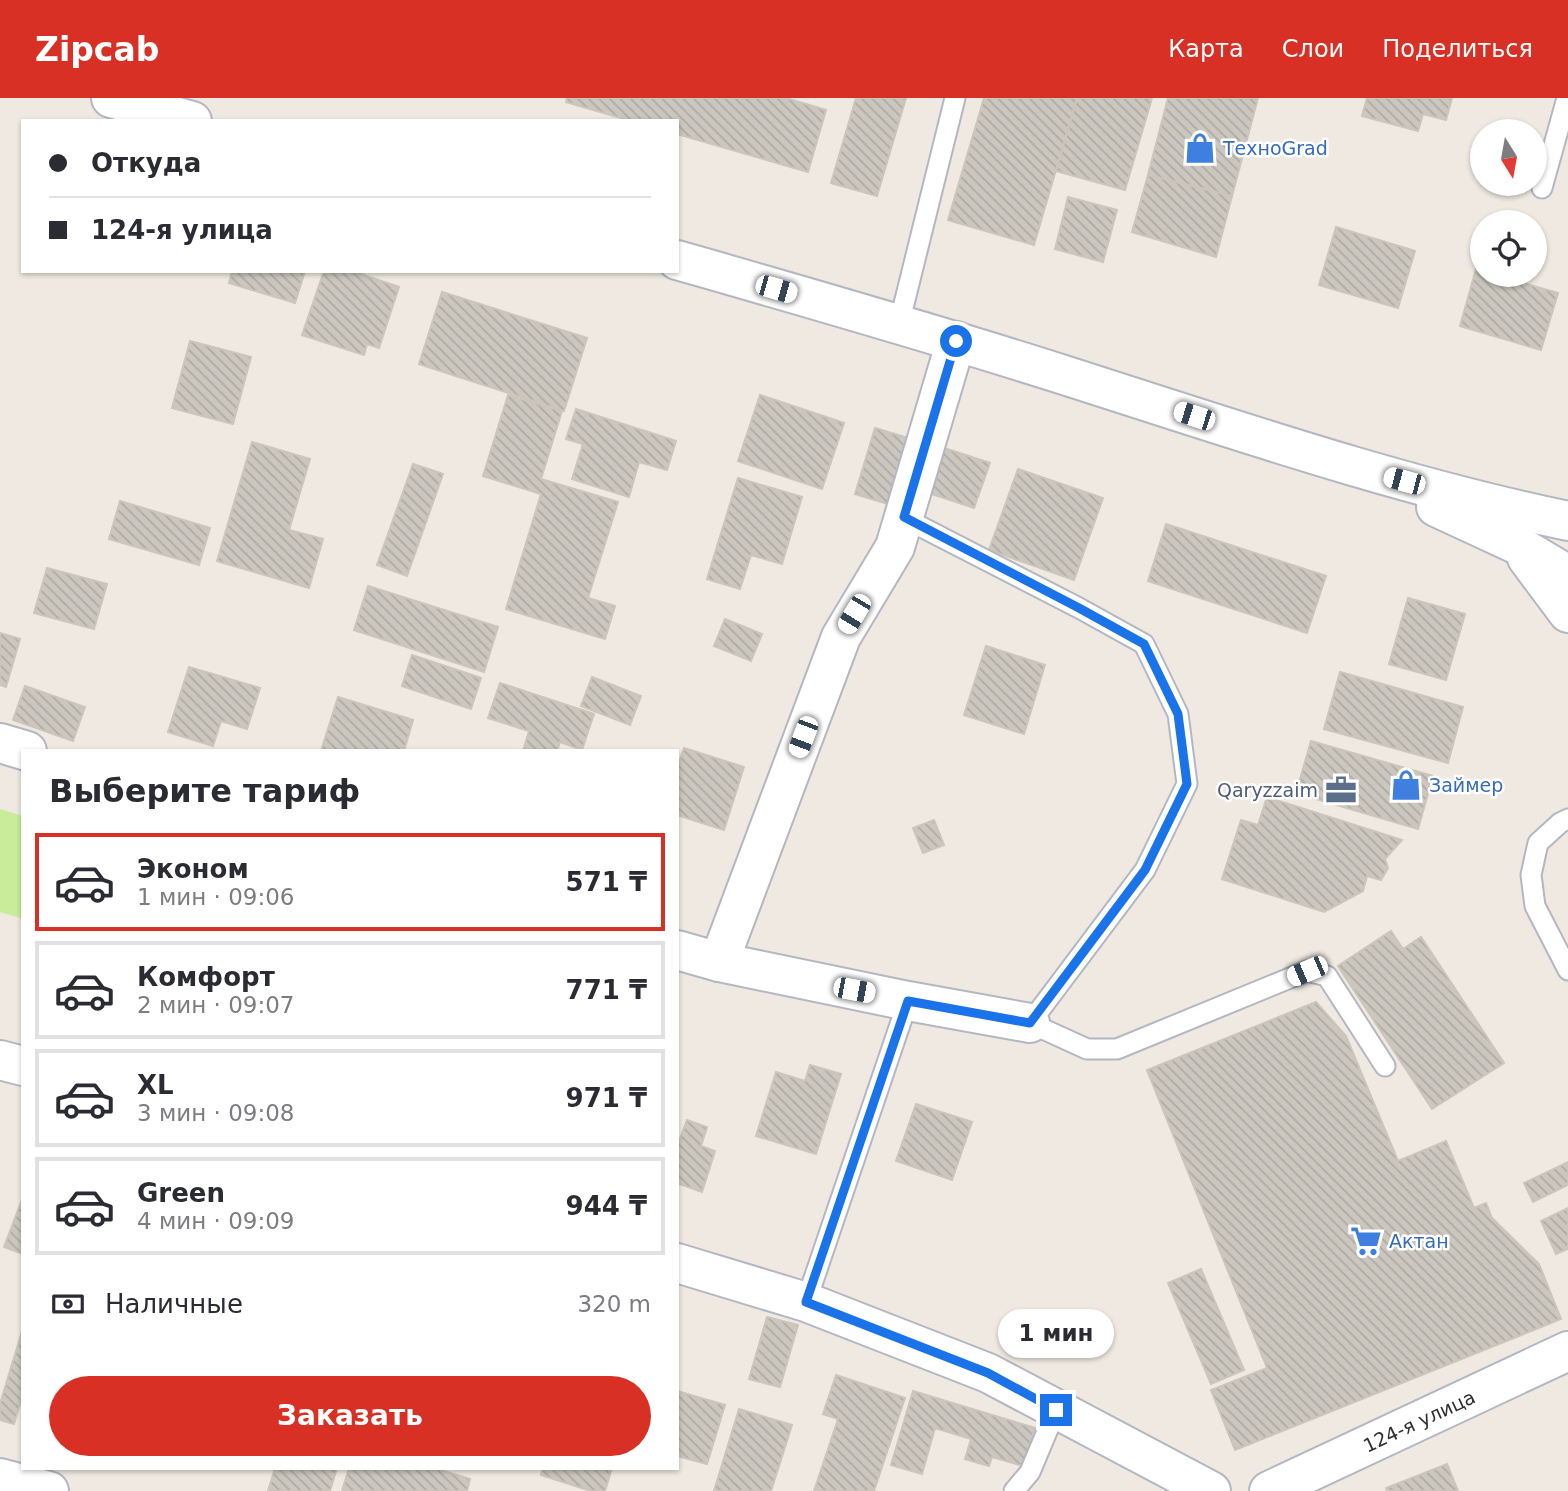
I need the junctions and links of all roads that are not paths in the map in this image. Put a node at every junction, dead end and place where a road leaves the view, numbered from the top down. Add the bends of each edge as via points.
1 (956, 98) edge
2 (1567, 98) edge
3 (130, 101) edge
4 (186, 119) edge
5 (1547, 170) edge
6 (679, 261) edge
7 (899, 324) junction
8 (956, 341) junction
9 (904, 517) junction
10 (1547, 524) edge
11 (1568, 575) edge
12 (1568, 613) edge
13 (0, 743) edge
14 (21, 749) edge
15 (1568, 819) edge
16 (679, 951) edge
17 (719, 962) junction
18 (1568, 970) edge
19 (908, 1001) junction
20 (1030, 1023) junction
21 (0, 1060) edge
22 (21, 1065) edge
23 (1385, 1066) dead end
24 (679, 1264) edge
25 (806, 1302) junction
26 (1568, 1351) edge
27 (1056, 1410) junction
28 (0, 1478) edge
29 (49, 1491) edge
30 (1014, 1491) edge
31 (1211, 1491) edge
32 (1269, 1491) edge

1 - 7 lane
2 - 5 lane
3 - 4 street
6 - 7 street
7 - 8 street
8 - 9 street
8 - 10 street
9 - 17 street via 895,547 841,637
9 - 20 lane via 1144,644 1178,714 1187,784 1145,870
10 - 11 street
10 - 12 street
13 - 14 street
15 - 18 lane via 1538,843 1531,875 1535,906
16 - 17 street
17 - 19 street
19 - 20 street
19 - 25 lane
20 - 23 lane via 1087,1049 1117,1049 1307,971 1327,976
21 - 22 street
24 - 25 street
25 - 27 street via 988,1373
26 - 32 street, 124-я улица
27 - 30 lane via 1030,1472
27 - 31 street
28 - 29 street

